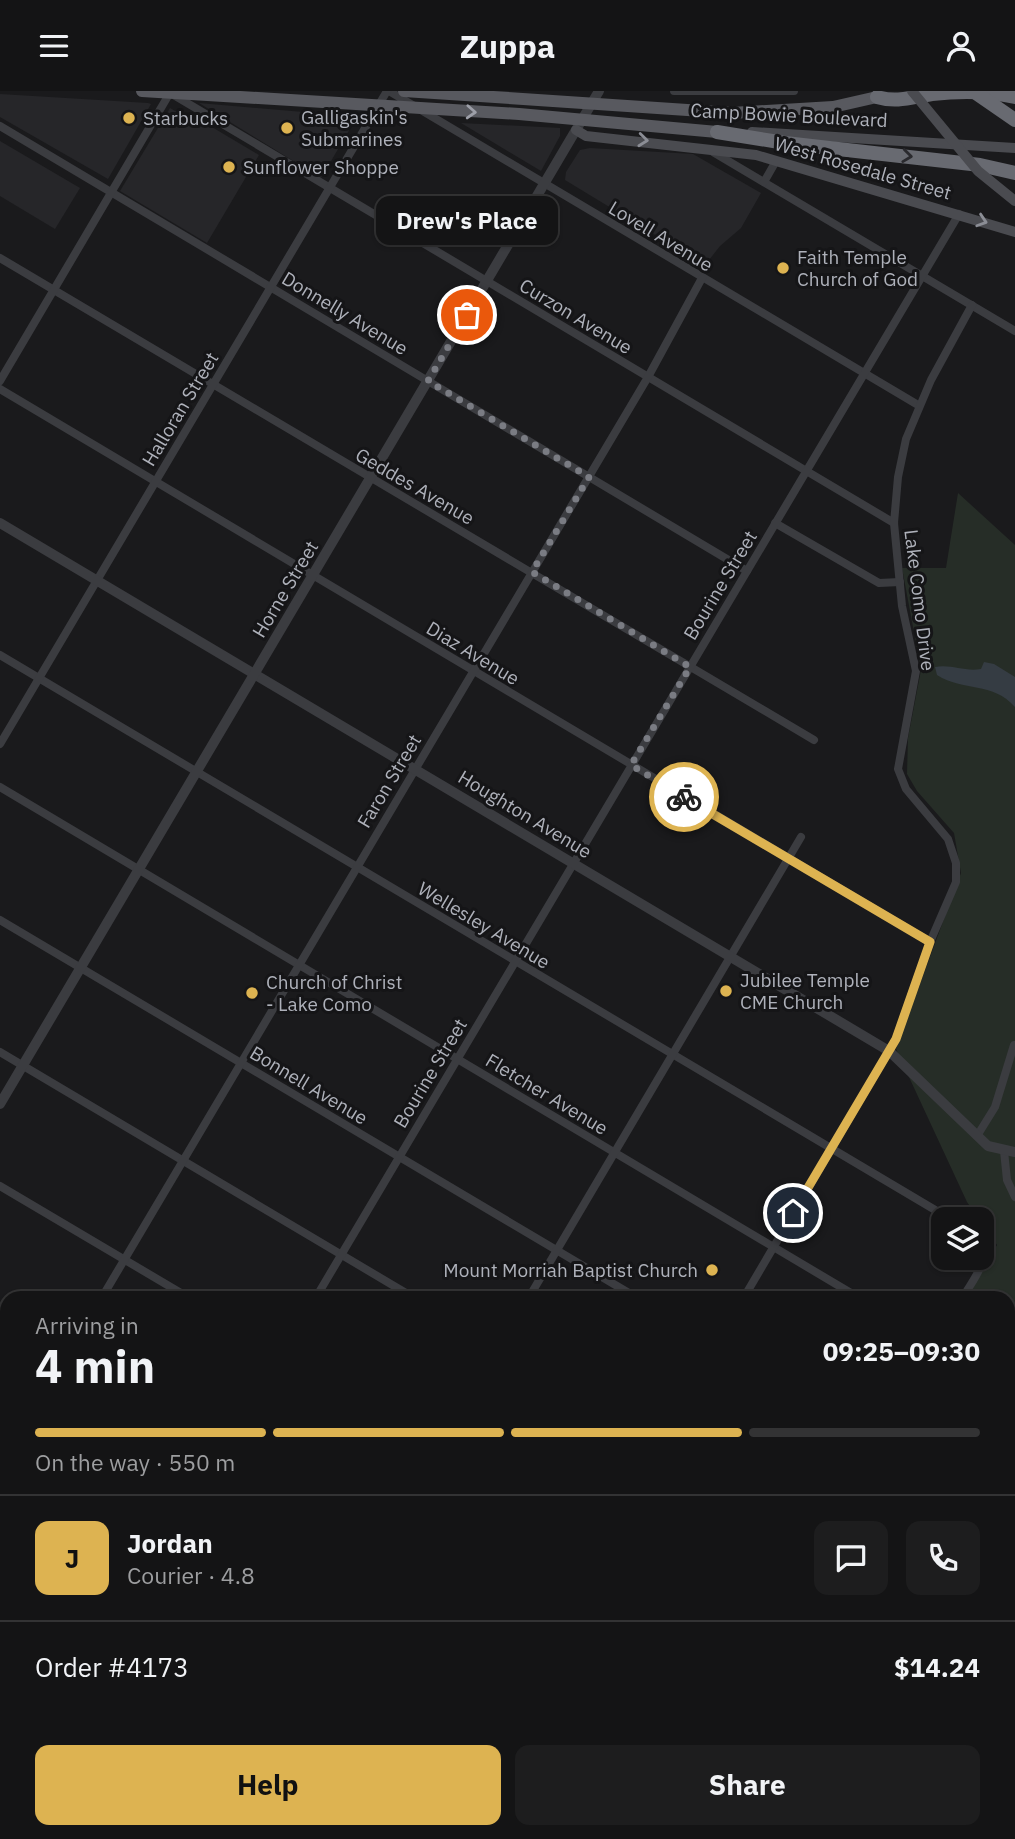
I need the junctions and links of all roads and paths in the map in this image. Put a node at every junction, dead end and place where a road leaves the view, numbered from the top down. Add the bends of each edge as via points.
1 (142, 91) edge
2 (388, 91) edge
3 (404, 91) edge
4 (599, 91) edge
5 (674, 91) edge
6 (794, 91) edge
7 (910, 91) edge
8 (973, 91) edge
9 (983, 91) edge
10 (170, 92) edge
11 (877, 97) junction
12 (1015, 97) edge
13 (592, 103) junction
14 (378, 106) junction
15 (417, 108) junction
16 (1015, 119) edge
17 (579, 125) junction
18 (0, 126) edge
19 (718, 132) junction
20 (706, 148) junction
21 (1015, 148) edge
22 (776, 161) junction
23 (1015, 173) edge
24 (764, 181) junction
25 (545, 184) junction
26 (329, 188) junction
27 (111, 193) junction
28 (1015, 201) edge
29 (959, 213) junction
30 (1015, 232) edge
31 (0, 258) edge
32 (922, 275) junction
33 (702, 278) junction
34 (487, 282) junction
35 (270, 287) junction
36 (54, 290) junction
37 (972, 305) junction
38 (1015, 331) edge
39 (864, 373) junction
40 (648, 377) junction
41 (0, 381) edge
42 (428, 381) junction
43 (213, 384) junction
44 (0, 389) edge
45 (918, 405) junction
46 (806, 471) junction
47 (589, 477) junction
48 (370, 478) junction
49 (155, 482) junction
50 (0, 523) edge
51 (775, 523) junction
52 (894, 523) junction
53 (747, 571) junction
54 (532, 572) junction
55 (313, 576) junction
56 (97, 580) junction
57 (900, 582) junction
58 (0, 655) edge
59 (690, 667) junction
60 (473, 671) junction
61 (255, 674) junction
62 (39, 678) junction
63 (814, 740) dead end
64 (0, 744) edge
65 (631, 765) junction
66 (415, 769) junction
67 (196, 772) junction
68 (0, 787) edge
69 (801, 837) dead end
70 (788, 859) junction
71 (573, 863) junction
72 (357, 867) junction
73 (139, 869) junction
74 (0, 920) edge
75 (930, 942) junction
76 (730, 956) junction
77 (515, 962) junction
78 (299, 965) junction
79 (81, 968) junction
80 (1014, 1045) edge
81 (889, 1051) junction
82 (0, 1052) edge
83 (672, 1055) junction
84 (457, 1059) junction
85 (241, 1063) junction
86 (23, 1065) junction
87 (0, 1104) edge
88 (977, 1136) junction
89 (831, 1149) junction
90 (1004, 1151) junction
91 (615, 1152) junction
92 (1015, 1152) edge
93 (399, 1156) junction
94 (183, 1160) junction
95 (0, 1186) edge
96 (1015, 1197) edge
97 (931, 1208) edge
98 (774, 1247) junction
99 (557, 1250) junction
100 (341, 1254) junction
101 (124, 1259) junction
102 (979, 1270) edge
103 (106, 1291) edge
104 (178, 1291) edge
105 (320, 1291) edge
106 (403, 1291) edge
107 (533, 1291) edge
108 (626, 1291) edge
109 (748, 1291) edge
110 (848, 1291) edge
111 (967, 1291) edge

1 - 10 main road, Camp Bowie Boulevard
2 - 14 street, Halloran Street
2 - 15 street, Lovell Avenue
3 - 13 main road, Camp Bowie Boulevard
4 - 13 street, Horne Street
5 - 6 street
7 - 11 main road, Camp Bowie Boulevard
7 - 28 main road, bridge via 978,171
8 - 16 highway, bridge
9 - 16 highway, bridge
10 - 14 main road, Camp Bowie Boulevard
10 - 26 street, Curzon Avenue
10 - 27 street
11 - 12 highway via 892,102 955,93
11 - 13 main road, Camp Bowie Boulevard via 833,107 771,112
13 - 17 street, Horne Street
14 - 15 main road, Camp Bowie Boulevard
14 - 26 street, Halloran Street
15 -> 17 main road, Camp Bowie Boulevard
15 - 25 street, Lovell Avenue
17 - 19 main road, Camp Bowie Boulevard
17 -> 20 main road, West Rosedale Street via 586,136
17 - 25 street, Horne Street
18 - 27 street, Donnelly Avenue
19 - 21 main road, Camp Bowie Boulevard
19 -> 23 highway
20 - 22 main road, West Rosedale Street
20 - 24 street
22 - 24 street
22 - 29 main road, West Rosedale Street
24 - 32 street
25 - 33 street, Lovell Avenue
25 - 34 street, Horne Street
26 - 34 street, Curzon Avenue
26 - 35 street, Halloran Street
27 - 35 street, Donnelly Avenue
27 - 36 street
29 -> 30 main road, West Rosedale Street
29 - 32 street, Bourine Street
31 - 36 street, Geddes Avenue
32 - 37 street
32 - 39 street, Bourine Street
33 - 39 street, Lovell Avenue
33 - 40 street, Faron Street
34 - 40 street, Curzon Avenue
34 - 42 street, Horne Street
35 - 42 street, Donnelly Avenue
35 - 43 street, Halloran Street
36 - 41 street
36 - 43 street, Geddes Avenue
37 - 38 street
37 - 45 street, Lake Como Drive
39 - 45 street, Lovell Avenue
39 - 46 street, Bourine Street
40 - 46 street, Curzon Avenue
40 - 47 street, Faron Street
42 - 47 street, Donnelly Avenue
42 - 48 street, Horne Street
43 - 48 street, Geddes Avenue
43 - 49 street, Halloran Street
44 - 49 street, Diaz Avenue
45 - 52 street, Lake Como Drive via 898,477
46 - 51 street, Bourine Street
46 - 52 street, Curzon Avenue
47 - 53 street, Donnelly Avenue
47 - 54 street, Faron Street
48 - 54 street, Geddes Avenue
48 - 55 street, Horne Street
49 - 55 street, Diaz Avenue
49 - 56 street, Halloran Street
50 - 56 street, Houghton Avenue
51 - 53 street, Bourine Street
51 - 57 street via 879,583
52 - 57 street, Lake Como Drive
53 - 59 street, Bourine Street
54 - 59 street, Geddes Avenue
54 - 60 street, Faron Street
55 - 60 street, Diaz Avenue
55 - 61 street, Horne Street
56 - 61 street, Houghton Avenue
56 - 62 street, Halloran Street
57 - 75 street, Lake Como Drive via 916,671 898,769 906,789 948,839 957,873
58 - 62 street, Wellesley Avenue
59 - 63 street, Geddes Avenue
59 - 65 street, Bourine Street
60 - 65 street, Diaz Avenue
60 - 66 street, Faron Street
61 - 66 street, Houghton Avenue
61 - 67 street, Horne Street
62 - 64 street, Halloran Street
62 - 67 street, Wellesley Avenue
65 - 70 street, Diaz Avenue
65 - 71 street, Bourine Street
66 - 71 street, Houghton Avenue
66 - 72 street, Faron Street
67 - 72 street, Wellesley Avenue
67 - 73 street, Horne Street
68 - 73 street, Fletcher Avenue
69 - 70 street
70 - 75 street, Diaz Avenue
70 - 76 street
71 - 76 street, Houghton Avenue
71 - 77 street, Bourine Street
72 - 77 street, Wellesley Avenue
72 - 78 street, Faron Street
73 - 78 street, Fletcher Avenue
73 - 79 street, Horne Street
74 - 79 street, Bonnell Avenue
75 - 81 street, Lake Como Drive
76 - 81 street, Houghton Avenue
76 - 83 street
77 - 83 street, Wellesley Avenue
77 - 84 street, Bourine Street
78 - 84 street, Fletcher Avenue
78 - 85 street, Faron Street
79 - 85 street, Bonnell Avenue
79 - 86 street, Horne Street
80 - 88 street via 995,1107
81 - 88 street, Houghton Avenue
81 - 89 street, Lake Como Drive
82 - 86 street
83 - 89 street, Wellesley Avenue
83 - 91 street
84 - 91 street, Fletcher Avenue
84 - 93 street, Bourine Street
85 - 93 street, Bonnell Avenue
85 - 94 street, Faron Street
86 - 87 street, Horne Street
86 - 94 street
88 - 90 street, Houghton Avenue
89 - 97 street, Wellesley Avenue
89 - 98 street, Lake Como Drive
90 - 92 street, Houghton Avenue
90 - 96 street via 1007,1180
91 - 98 street, Fletcher Avenue
91 - 99 street
93 - 99 street, Bonnell Avenue
93 - 100 street, Bourine Street
94 - 100 street
94 - 101 street, Faron Street
95 - 101 street
98 - 109 street, Lake Como Drive
98 - 110 street, Fletcher Avenue
99 - 107 street
99 - 108 street, Bonnell Avenue
100 - 105 street, Bourine Street
100 - 106 street
101 - 103 street, Faron Street
101 - 104 street
102 - 111 street

